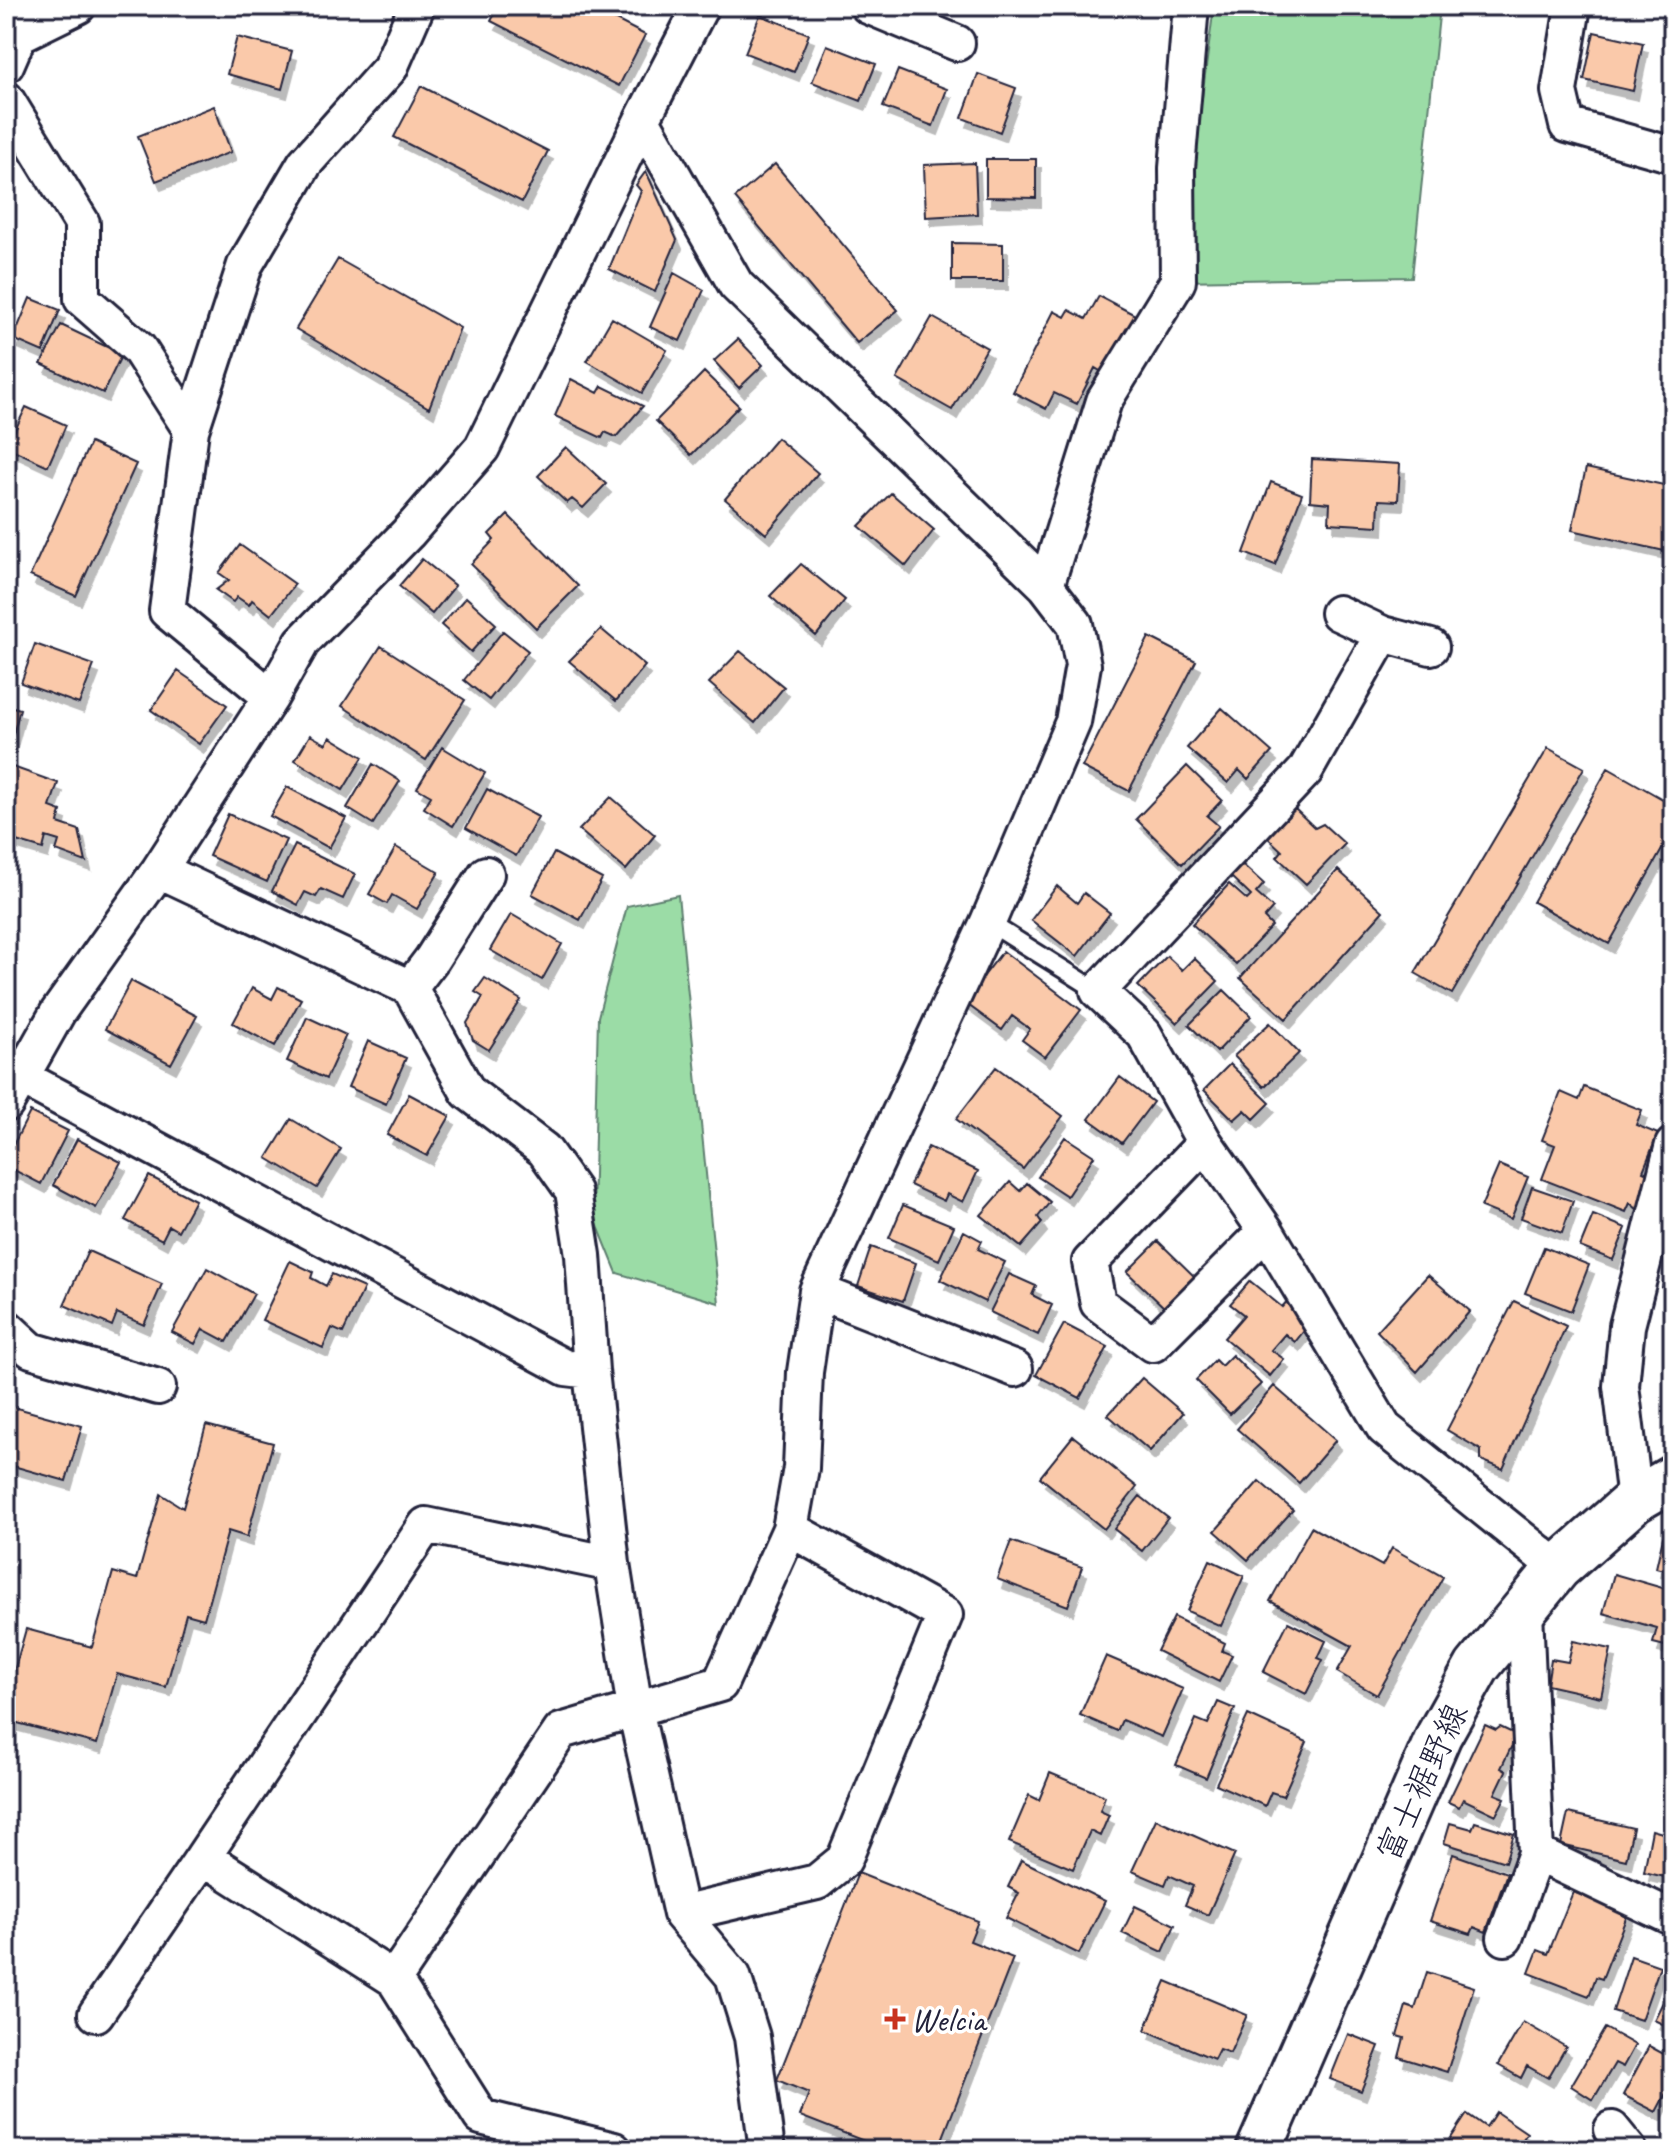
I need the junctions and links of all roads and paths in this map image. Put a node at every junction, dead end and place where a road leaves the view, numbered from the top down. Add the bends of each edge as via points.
1 (78, 6) edge
2 (417, 6) edge
3 (701, 6) edge
4 (868, 6) edge
5 (1191, 6) edge
6 (1573, 6) edge
7 (12, 35) edge
8 (957, 43) dead end
9 (6, 99) edge
10 (642, 120) junction
11 (1673, 155) edge
12 (191, 430) junction
13 (1046, 586) junction
14 (1338, 613) dead end
15 (1383, 634) junction
16 (1431, 647) dead end
17 (271, 697) junction
18 (159, 870) junction
19 (486, 874) dead end
20 (988, 922) junction
21 (410, 988) junction
22 (1098, 991) junction
23 (14, 1091) edge
24 (1205, 1143) junction
25 (1673, 1145) edge
26 (1266, 1231) junction
27 (817, 1291) junction
28 (6, 1327) edge
29 (1015, 1369) dead end
30 (591, 1371) junction
31 (158, 1387) dead end
32 (1673, 1478) edge
33 (1635, 1500) junction
34 (790, 1529) junction
35 (612, 1564) junction
36 (1558, 1568) junction
37 (1525, 1612) junction
38 (635, 1709) junction
39 (1536, 1853) junction
40 (203, 1857) junction
41 (681, 1914) junction
42 (1673, 1918) edge
43 (1505, 1938) dead end
44 (394, 1979) junction
45 (96, 2014) dead end
46 (614, 2150) edge
47 (767, 2150) edge
48 (1259, 2150) edge

1 - 7 street
2 - 12 street via 390,68 305,163 245,265
3 - 10 street
4 - 8 street
5 - 13 street via 1177,168 1178,281 1104,401
6 - 11 street via 1559,91 1567,125
9 - 12 street via 82,223 82,299 139,349
10 - 13 street via 736,285
10 - 17 street via 482,448 302,642
12 - 17 street via 167,611
13 - 20 street via 1075,624 1083,665 1073,722
14 - 15 street
15 - 16 street
15 - 22 street via 1305,771
17 - 18 street
18 - 21 street
18 - 23 street via 58,1012
19 - 21 street
20 - 22 lane
20 - 27 street
21 - 30 street via 468,1092 544,1150 573,1191
22 - 24 street via 1144,1034
23 - 30 street via 566,1368
24 - 26 street
24 - 26 street via 1090,1262 1098,1303 1153,1344
25 - 33 street via 1627,1326 1621,1386
26 - 36 street via 1384,1428
27 - 29 street
27 - 34 street via 805,1372 801,1468
28 - 31 street via 31,1350
30 - 35 street
32 - 33 main road, 富士裾野線
33 - 36 main road, 富士裾野線
34 - 38 street via 720,1684
34 - 41 street via 945,1615 844,1860 817,1882
35 - 38 street
35 - 40 street via 426,1525
36 - 37 main road, 富士裾野線
37 - 39 street
37 - 48 main road, 富士裾野線 via 1477,1667 1439,1735
38 - 41 street
38 - 44 street via 561,1731
39 - 42 street
39 - 43 street
40 - 44 street
40 - 45 street
41 - 47 street via 733,1976 752,2037
44 - 46 street via 481,2117

